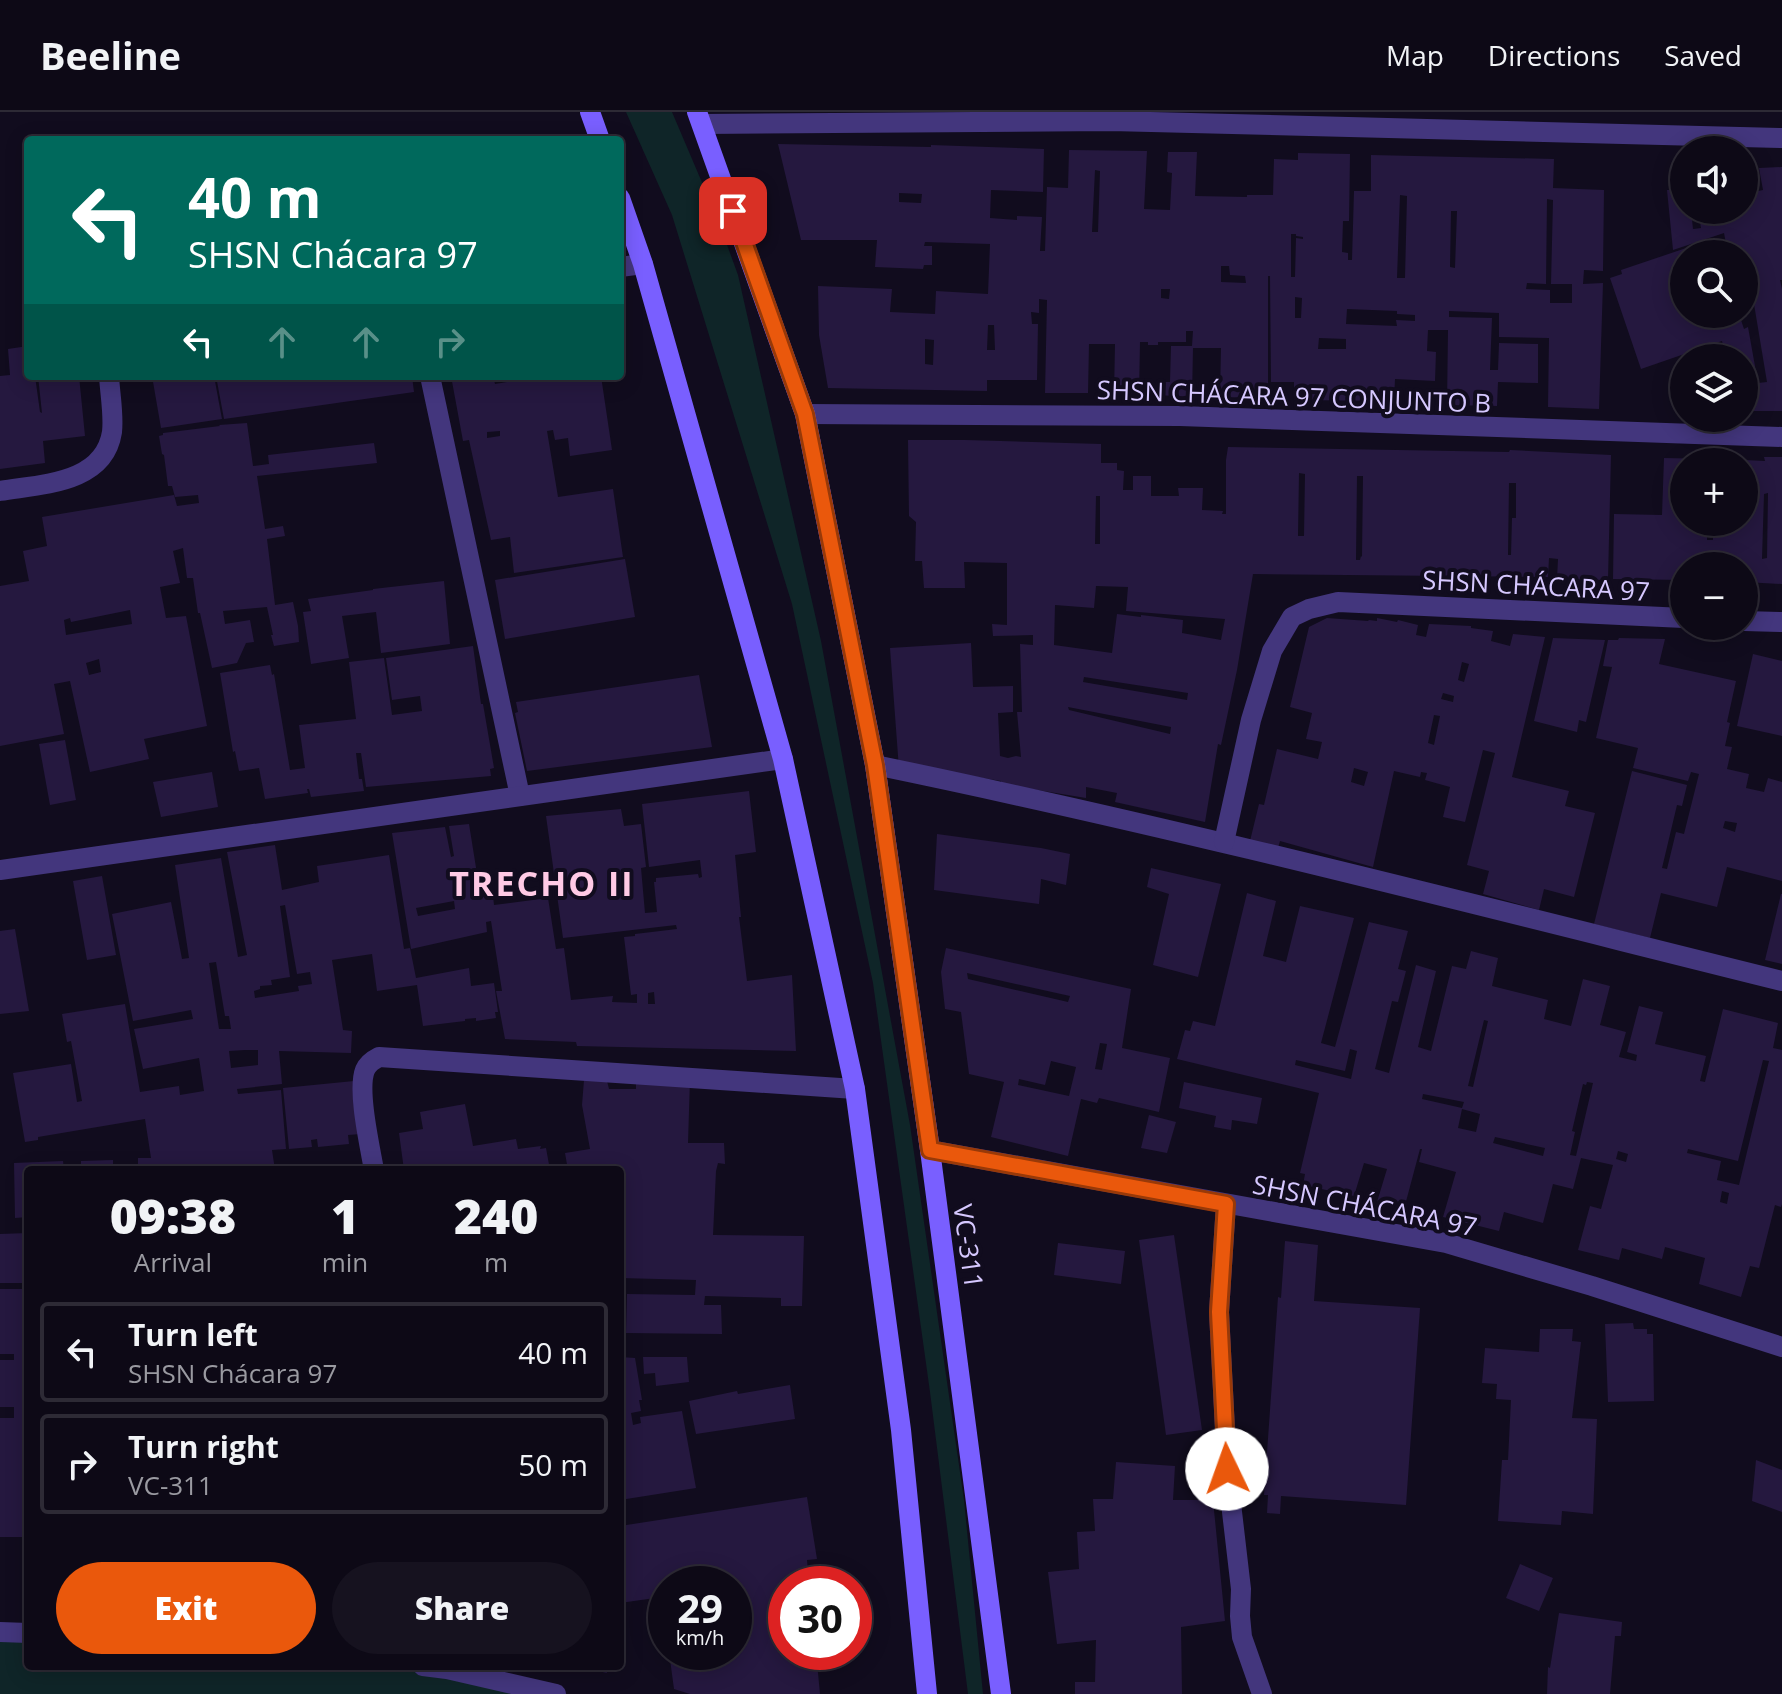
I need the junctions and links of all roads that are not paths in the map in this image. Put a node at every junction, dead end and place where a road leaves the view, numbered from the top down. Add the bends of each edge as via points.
1 (590, 112) edge
2 (699, 118) edge
3 (599, 136) edge
4 (1782, 138) edge
5 (624, 209) edge
6 (643, 264) junction
7 (624, 266) edge
8 (109, 380) edge
9 (431, 380) edge
10 (805, 414) junction
11 (1782, 437) edge
12 (0, 491) edge
13 (1670, 617) edge
14 (1758, 621) edge
15 (1782, 622) edge
16 (783, 759) junction
17 (875, 765) junction
18 (520, 796) junction
19 (1224, 842) junction
20 (0, 870) edge
21 (1782, 981) edge
22 (855, 1089) junction
23 (930, 1150) junction
24 (373, 1166) edge
25 (1226, 1204) junction
26 (1782, 1347) edge
27 (0, 1632) edge
28 (24, 1633) edge
29 (455, 1670) edge
30 (556, 1694) edge
31 (927, 1694) edge
32 (1001, 1694) edge
33 (1262, 1694) edge

1 - 3 main road
2 - 4 street via 1111,121
2 - 10 main road, VC-311
5 - 6 main road
6 - 7 street
6 - 16 main road
8 - 12 street via 112,430 107,452 87,471 64,480
9 - 18 street
10 - 11 street, SHSN CHÁCARA 97 CONJUNTO B via 1180,416
10 - 17 main road, VC-311
13 - 19 street, SHSN CHÁCARA 97 via 1338,602 1292,617 1272,651 1251,720
14 - 15 street
16 - 18 street
16 - 22 main road
17 - 19 street
17 - 23 main road, VC-311
18 - 20 street
19 - 21 street
22 - 24 street via 379,1057 364,1071 362,1089
22 - 31 main road via 901,1430
23 - 25 street, SHSN CHÁCARA 97
23 - 32 main road, VC-311
25 - 26 street, SHSN CHÁCARA 97 via 1446,1243
25 - 33 street via 1219,1312 1227,1469 1242,1637
27 - 28 street
29 - 30 street

